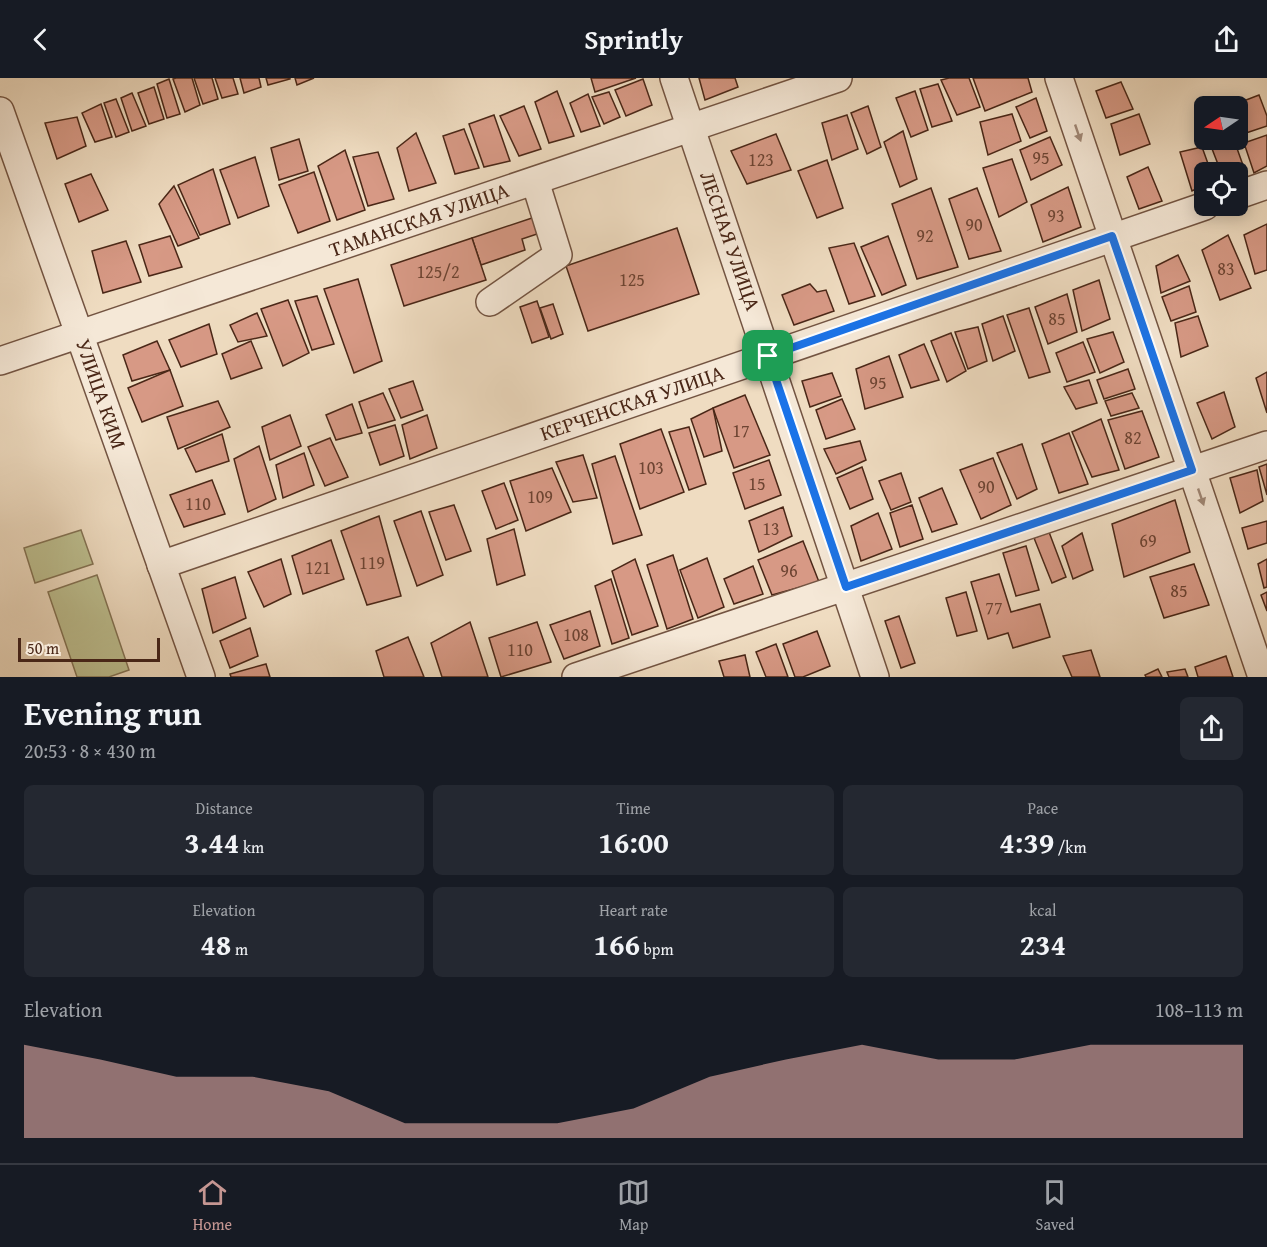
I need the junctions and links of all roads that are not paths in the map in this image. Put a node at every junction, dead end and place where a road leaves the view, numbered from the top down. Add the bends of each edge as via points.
1 (674, 78) edge
2 (838, 78) edge
3 (1059, 78) edge
4 (0, 111) edge
5 (692, 128) junction
6 (535, 181) junction
7 (1267, 185) edge
8 (1248, 192) edge
9 (1194, 210) edge
10 (1112, 236) junction
11 (490, 302) dead end
12 (80, 334) junction
13 (768, 356) junction
14 (0, 361) edge
15 (1267, 445) edge
16 (1192, 470) junction
17 (161, 565) junction
18 (846, 587) junction
19 (201, 677) edge
20 (576, 677) edge
21 (875, 677) edge
22 (1262, 677) edge

1 - 5 street, ЛЕСНАЯ УЛИЦА
2 - 5 street, ТАМАНСКАЯ УЛИЦА
3 -> 10 street
4 - 12 street, УЛИЦА КИМ
5 - 6 street, ТАМАНСКАЯ УЛИЦА
5 - 13 street, ЛЕСНАЯ УЛИЦА
6 - 11 street via 558,255
6 - 12 street, ТАМАНСКАЯ УЛИЦА
7 - 8 street
9 - 10 street, КЕРЧЕНСКАЯ УЛИЦА
10 - 13 street, КЕРЧЕНСКАЯ УЛИЦА
10 - 16 street
12 - 14 street, ТАМАНСКАЯ УЛИЦА
12 - 17 street, УЛИЦА КИМ
13 - 17 street, КЕРЧЕНСКАЯ УЛИЦА
13 - 18 street, ЛЕСНАЯ УЛИЦА
15 - 16 street
16 - 18 street
16 -> 22 street
17 - 19 street, УЛИЦА КИМ
18 - 20 street
18 - 21 street, ЛЕСНАЯ УЛИЦА

